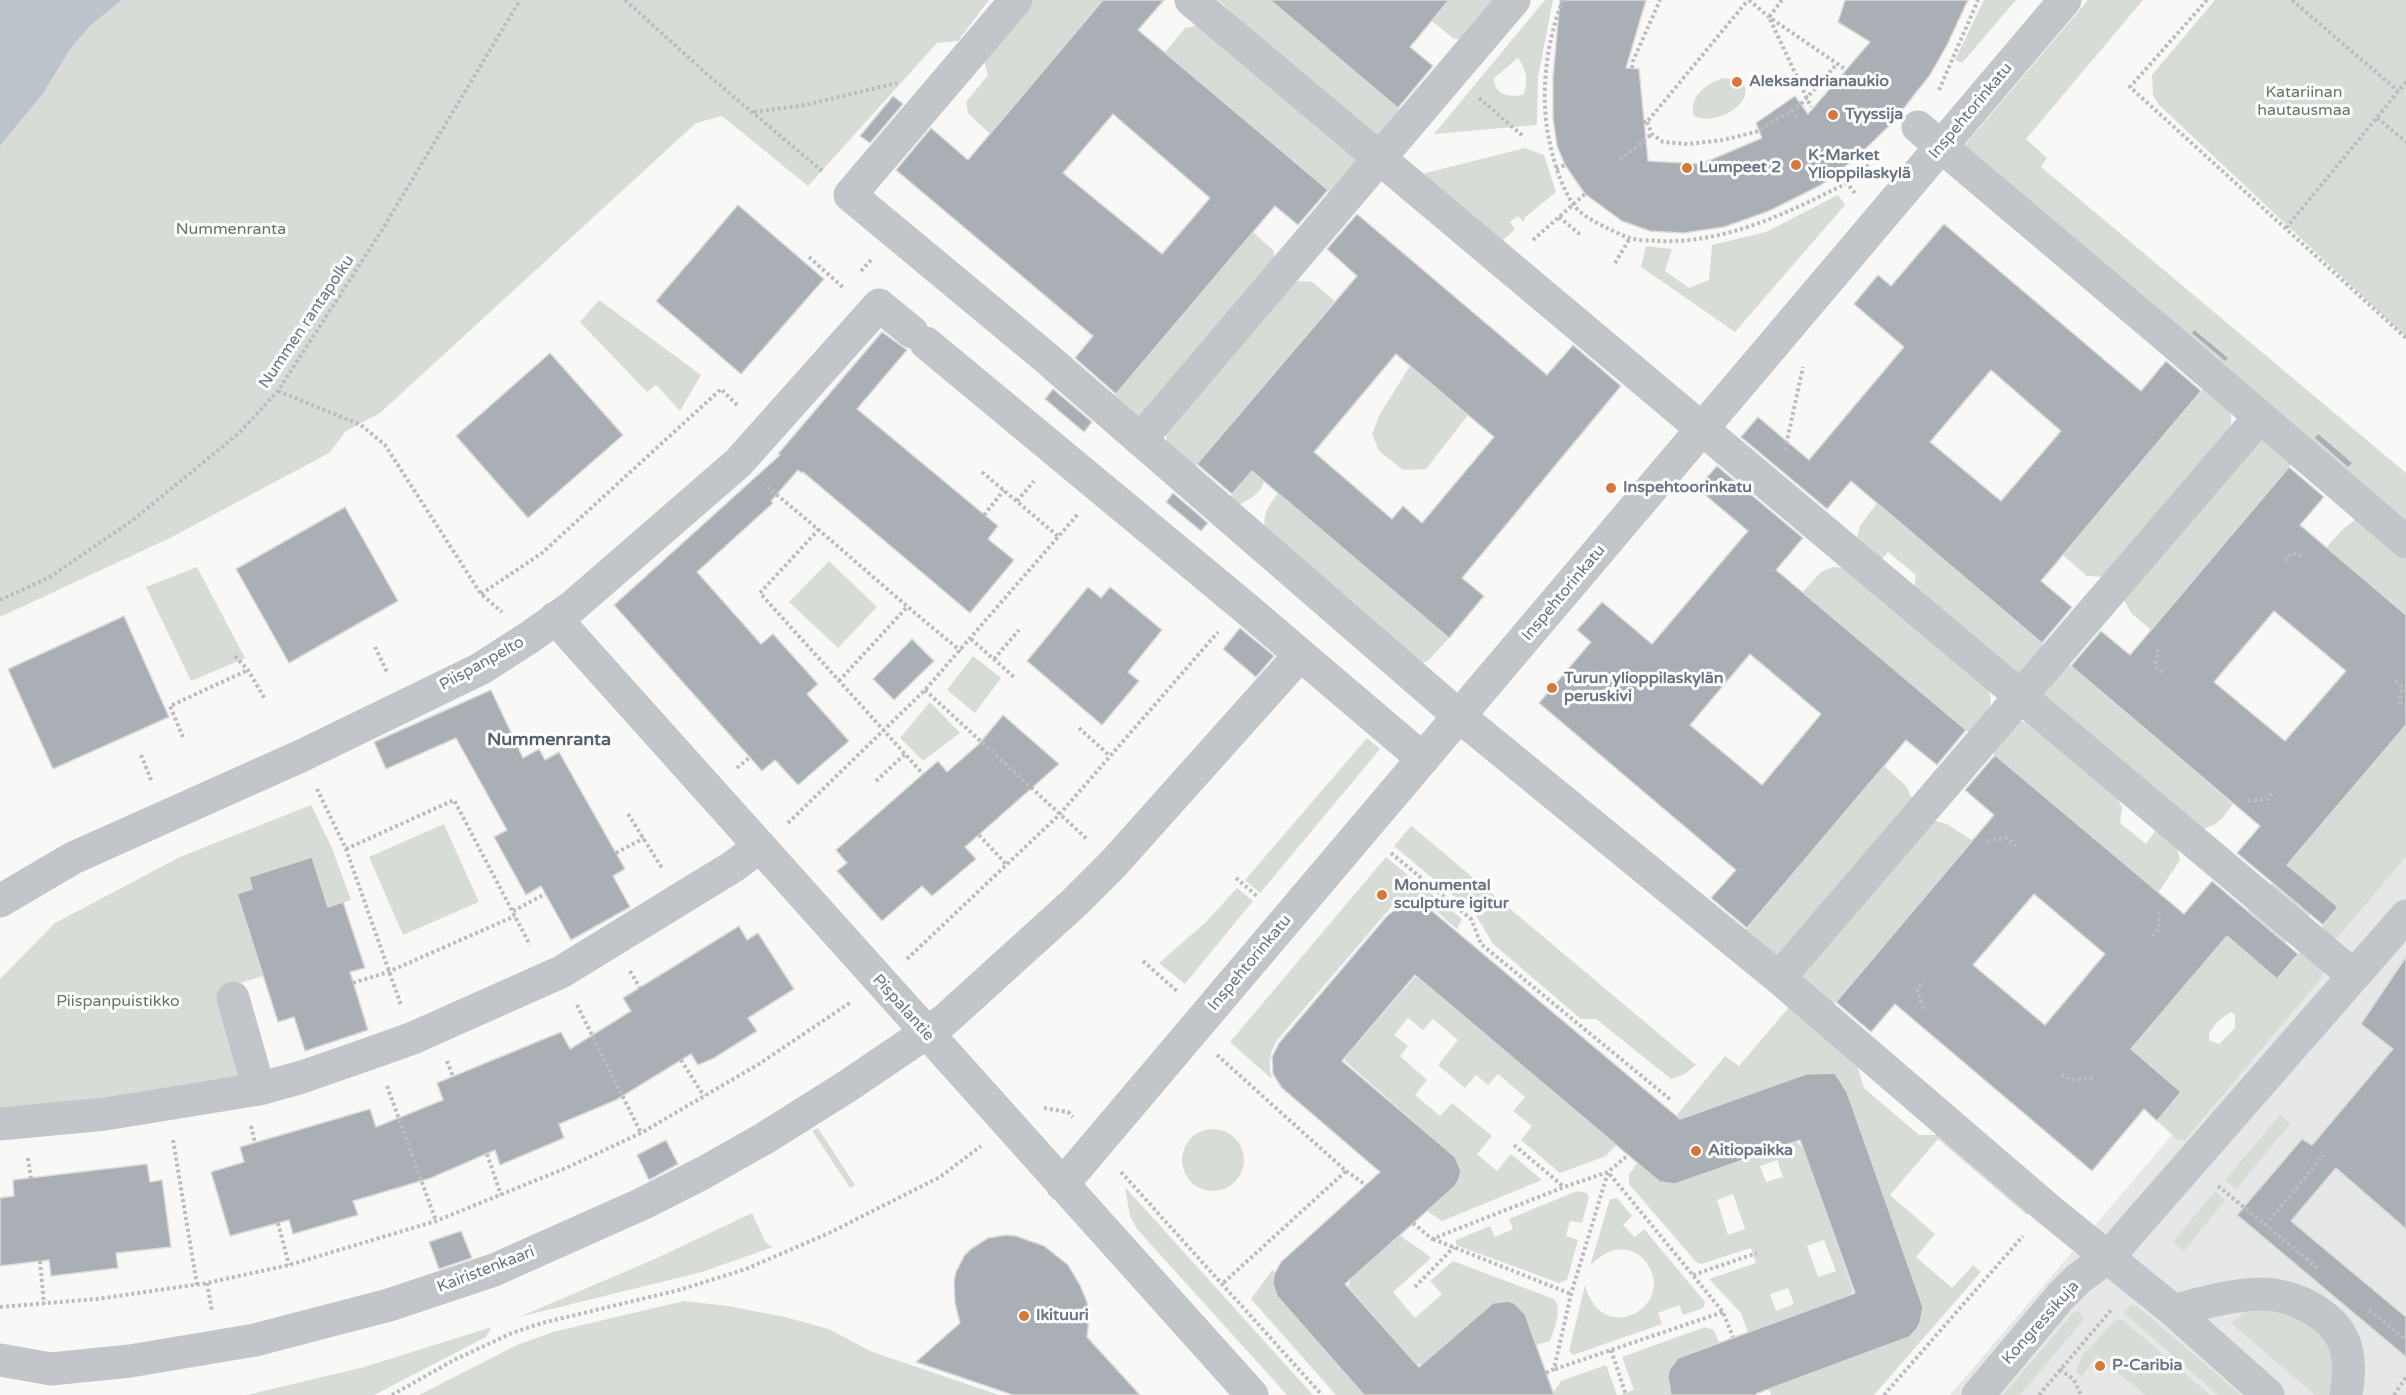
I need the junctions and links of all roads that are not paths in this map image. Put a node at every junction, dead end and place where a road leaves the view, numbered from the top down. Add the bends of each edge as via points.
1 (1016, 0) edge
2 (1191, 0) edge
3 (1514, 0) edge
4 (2065, 0) edge
5 (1929, 137) junction
6 (1379, 158) junction
7 (2259, 418) junction
8 (1702, 429) junction
9 (1140, 440) junction
10 (2406, 543) edge
11 (543, 628) junction
12 (1300, 655) junction
13 (2020, 696) junction
14 (1460, 716) junction
15 (1423, 759) junction
16 (760, 846) junction
17 (0, 901) edge
18 (2406, 916) edge
19 (2354, 976) junction
20 (1779, 978) junction
21 (233, 998) dead end
22 (926, 1035) junction
23 (259, 1089) junction
24 (0, 1124) edge
25 (1062, 1185) junction
26 (2109, 1256) junction
27 (2174, 1311) junction
28 (0, 1359) edge
29 (1252, 1395) edge
30 (1977, 1395) edge
31 (2268, 1395) edge
32 (2346, 1395) edge

1 - 9 street via 850,195
2 - 6 street
3 - 6 street
4 - 5 street, Inspehtorinkatu
5 - 7 street
5 - 8 street, Inspehtorinkatu
6 - 8 street
6 - 9 street
7 - 10 street
7 - 13 street
8 - 13 street
8 - 14 street, Inspehtorinkatu
9 - 14 street
11 - 12 street, Piispanpelto via 738,463 879,305
11 - 16 street, Pispalantie
11 - 17 street, Piispanpelto via 480,669 301,756 73,858
12 - 15 street
12 - 22 street, Kairistenkaari via 1114,863
13 - 19 street
13 - 20 street
14 - 15 street, Inspehtorinkatu
14 - 20 street
15 - 25 street, Inspehtorinkatu
16 - 22 street, Pispalantie
16 - 23 street via 734,866 554,975 413,1038
18 - 19 street, Kongressikuja
19 - 26 street, Kongressikuja
20 - 26 street via 2048,1209
21 - 23 street
22 - 25 street, Pispalantie
22 - 28 street, Kairistenkaari via 703,1173 494,1270 389,1305 218,1348 51,1369
23 - 24 street via 105,1114
25 - 29 street, Pispalantie
26 - 27 street
26 - 30 street, Kongressikuja via 2061,1296
27 - 31 street
27 - 32 street via 2206,1301 2263,1294 2309,1307 2334,1327 2343,1342 2348,1364

